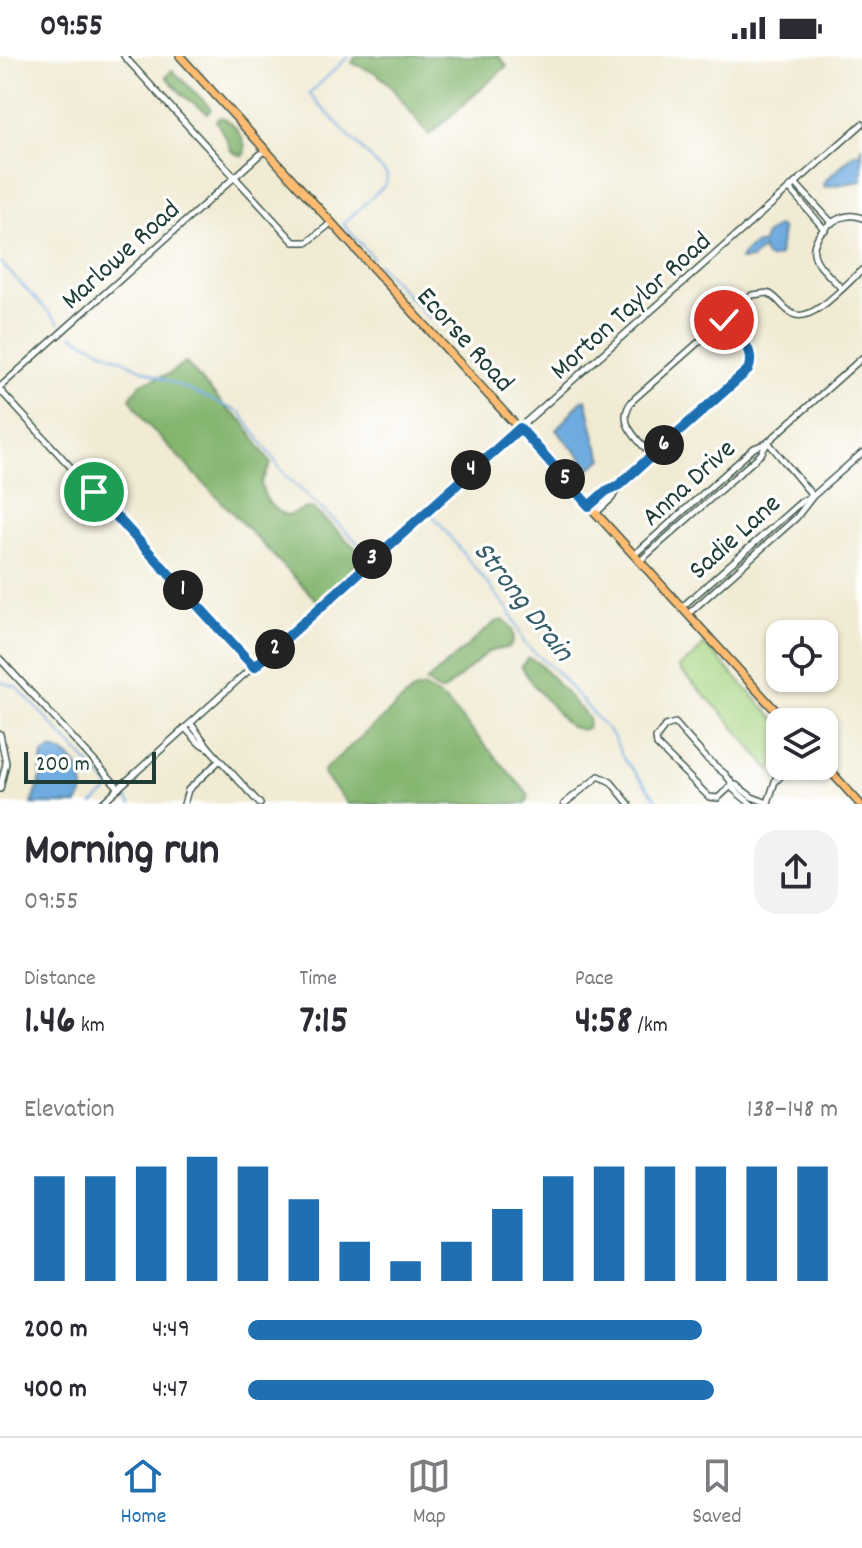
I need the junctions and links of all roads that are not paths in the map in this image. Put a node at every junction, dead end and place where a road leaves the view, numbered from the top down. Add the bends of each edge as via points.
1 (124, 56) edge
2 (180, 56) edge
3 (862, 124) edge
4 (265, 150) junction
5 (234, 177) junction
6 (795, 183) junction
7 (789, 188) junction
8 (862, 218) edge
9 (331, 223) junction
10 (832, 223) junction
11 (825, 230) junction
12 (862, 270) edge
13 (841, 288) junction
14 (724, 320) junction
15 (862, 358) edge
16 (0, 388) edge
17 (520, 428) junction
18 (768, 442) junction
19 (862, 453) edge
20 (652, 456) junction
21 (619, 485) junction
22 (813, 496) junction
23 (589, 506) junction
24 (596, 513) junction
25 (637, 558) junction
26 (682, 607) junction
27 (688, 614) junction
28 (0, 659) edge
29 (254, 667) junction
30 (773, 708) edge
31 (188, 726) junction
32 (0, 734) edge
33 (220, 760) junction
34 (776, 780) edge
35 (778, 780) edge
36 (838, 780) edge
37 (775, 783) junction
38 (731, 786) junction
39 (119, 788) junction
40 (0, 789) edge
41 (574, 796) junction
42 (101, 804) edge
43 (184, 804) edge
44 (260, 804) edge
45 (564, 804) edge
46 (577, 804) edge
47 (629, 804) edge
48 (751, 804) edge
49 (768, 804) edge
50 (860, 804) edge

1 - 5 street
2 - 4 main road, Ecorse Road
3 - 6 street, Morton Taylor Road
4 - 5 street, Marlowe Road
4 - 9 main road, Ecorse Road
5 - 9 street via 296,243 308,242
5 - 16 street, Marlowe Road
6 - 7 street, Morton Taylor Road
6 - 10 street
7 - 11 street
7 - 17 street, Morton Taylor Road
8 - 10 street via 846,215
9 - 17 main road, Ecorse Road
10 - 11 street
11 - 13 street via 815,241 815,256
12 - 13 street
13 - 14 street via 804,316 790,312 772,294 758,293
14 - 20 street via 748,348 750,366
14 - 20 street via 627,407 627,426
15 - 18 street, Anna Drive
16 - 29 street
17 - 23 main road, Ecorse Road
17 - 29 street, Morton Taylor Road
18 - 22 street
18 - 25 street, Anna Drive via 761,454
19 - 22 street, Sadie Lane
20 - 21 street
21 - 23 street
21 - 24 street
22 - 26 street, Sadie Lane
22 - 27 street, Sadie Lane via 796,518
23 - 24 main road, Ecorse Road
24 - 25 main road, Ecorse Road
25 - 26 main road, Ecorse Road
26 - 27 main road, Ecorse Road
27 - 30 main road, Ecorse Road
28 - 39 street
29 - 31 street, Morton Taylor Road
31 - 33 street
31 - 39 street, Morton Taylor Road
32 - 40 street via 6,763
33 - 43 street via 188,790
33 - 44 street
34 - 37 street
35 - 37 street
36 - 50 main road
37 - 49 street
38 - 38 street via 675,723 665,726 657,745 712,799
38 - 48 street
38 - 49 street
39 - 42 street, Morton Taylor Road
41 - 45 street
41 - 46 street
41 - 47 street via 603,776

